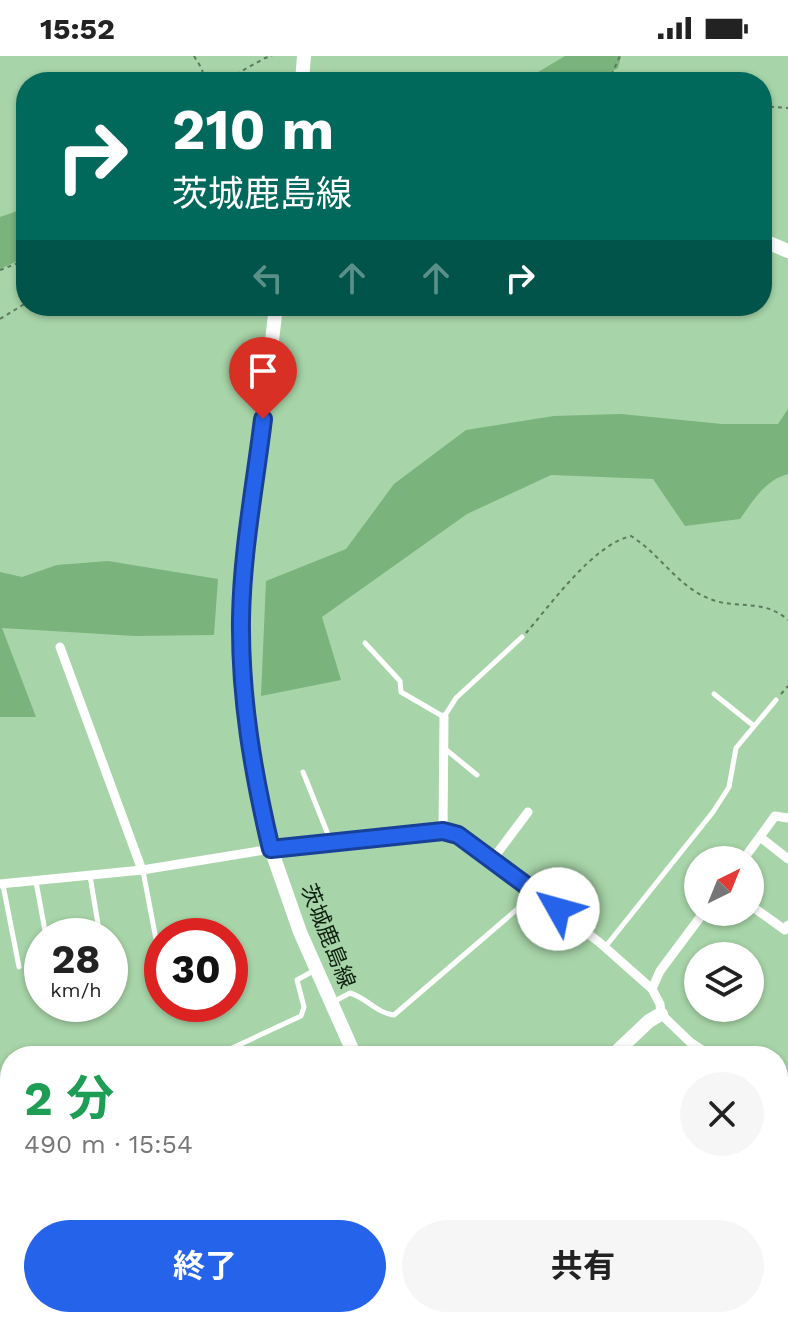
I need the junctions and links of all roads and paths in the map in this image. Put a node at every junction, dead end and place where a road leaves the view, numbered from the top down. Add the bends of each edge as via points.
1 (272, 56) edge
2 (240, 72) edge
3 (275, 316) edge
4 (788, 620) edge
5 (522, 637) joint
6 (365, 643) dead end
7 (60, 647) dead end
8 (788, 686) edge
9 (714, 694) dead end
10 (776, 700) joint
11 (444, 717) junction
12 (754, 726) junction
13 (444, 748) junction
14 (303, 772) dead end
15 (477, 775) dead end
16 (528, 812) dead end
17 (788, 818) edge
18 (443, 831) junction
19 (760, 837) junction
20 (332, 842) junction
21 (753, 846) edge
22 (271, 849) junction
23 (788, 859) edge
24 (492, 860) junction
25 (142, 870) junction
26 (90, 876) junction
27 (36, 882) junction
28 (1, 884) edge
29 (537, 893) junction
30 (764, 915) edge
31 (43, 918) edge
32 (97, 918) edge
33 (152, 918) edge
34 (788, 925) edge
35 (694, 926) edge
36 (605, 947) junction
37 (19, 967) dead end
38 (316, 970) junction
39 (652, 989) junction
40 (333, 1008) junction
41 (661, 1014) junction
42 (236, 1046) edge
43 (350, 1046) edge
44 (623, 1046) edge
45 (696, 1046) edge

1 - 2 path
3 - 22 main road, 茨城鹿島線 via 241,621 249,739
4 - 5 path via 774,609 712,600 692,590 631,536 619,538 594,558
5 - 11 lane via 456,698
6 - 11 lane via 400,681 401,692
7 - 25 street
8 - 10 path
9 - 12 lane
10 - 12 lane
11 - 13 street
12 - 36 lane via 736,748 729,787 713,812
13 - 15 lane
13 - 18 street
14 - 20 lane
16 - 24 street
17 - 19 street via 775,816
18 - 20 street
18 - 24 street via 458,835
19 - 21 street
19 - 23 street
20 - 22 street
22 - 25 street
22 - 38 main road, 茨城鹿島線
24 - 29 street
25 - 26 street
25 - 33 lane
26 - 27 street
26 - 32 lane
27 - 28 street
27 - 31 lane
28 - 37 lane
29 - 36 street
29 - 40 lane via 394,1015 382,1014 350,993
30 - 34 street via 785,930
35 - 39 street
36 - 39 street
38 - 40 main road, 茨城鹿島線
38 - 42 lane via 297,980 301,1016
39 - 41 street
40 - 43 main road, 茨城鹿島線
41 - 44 main road
41 - 45 street

